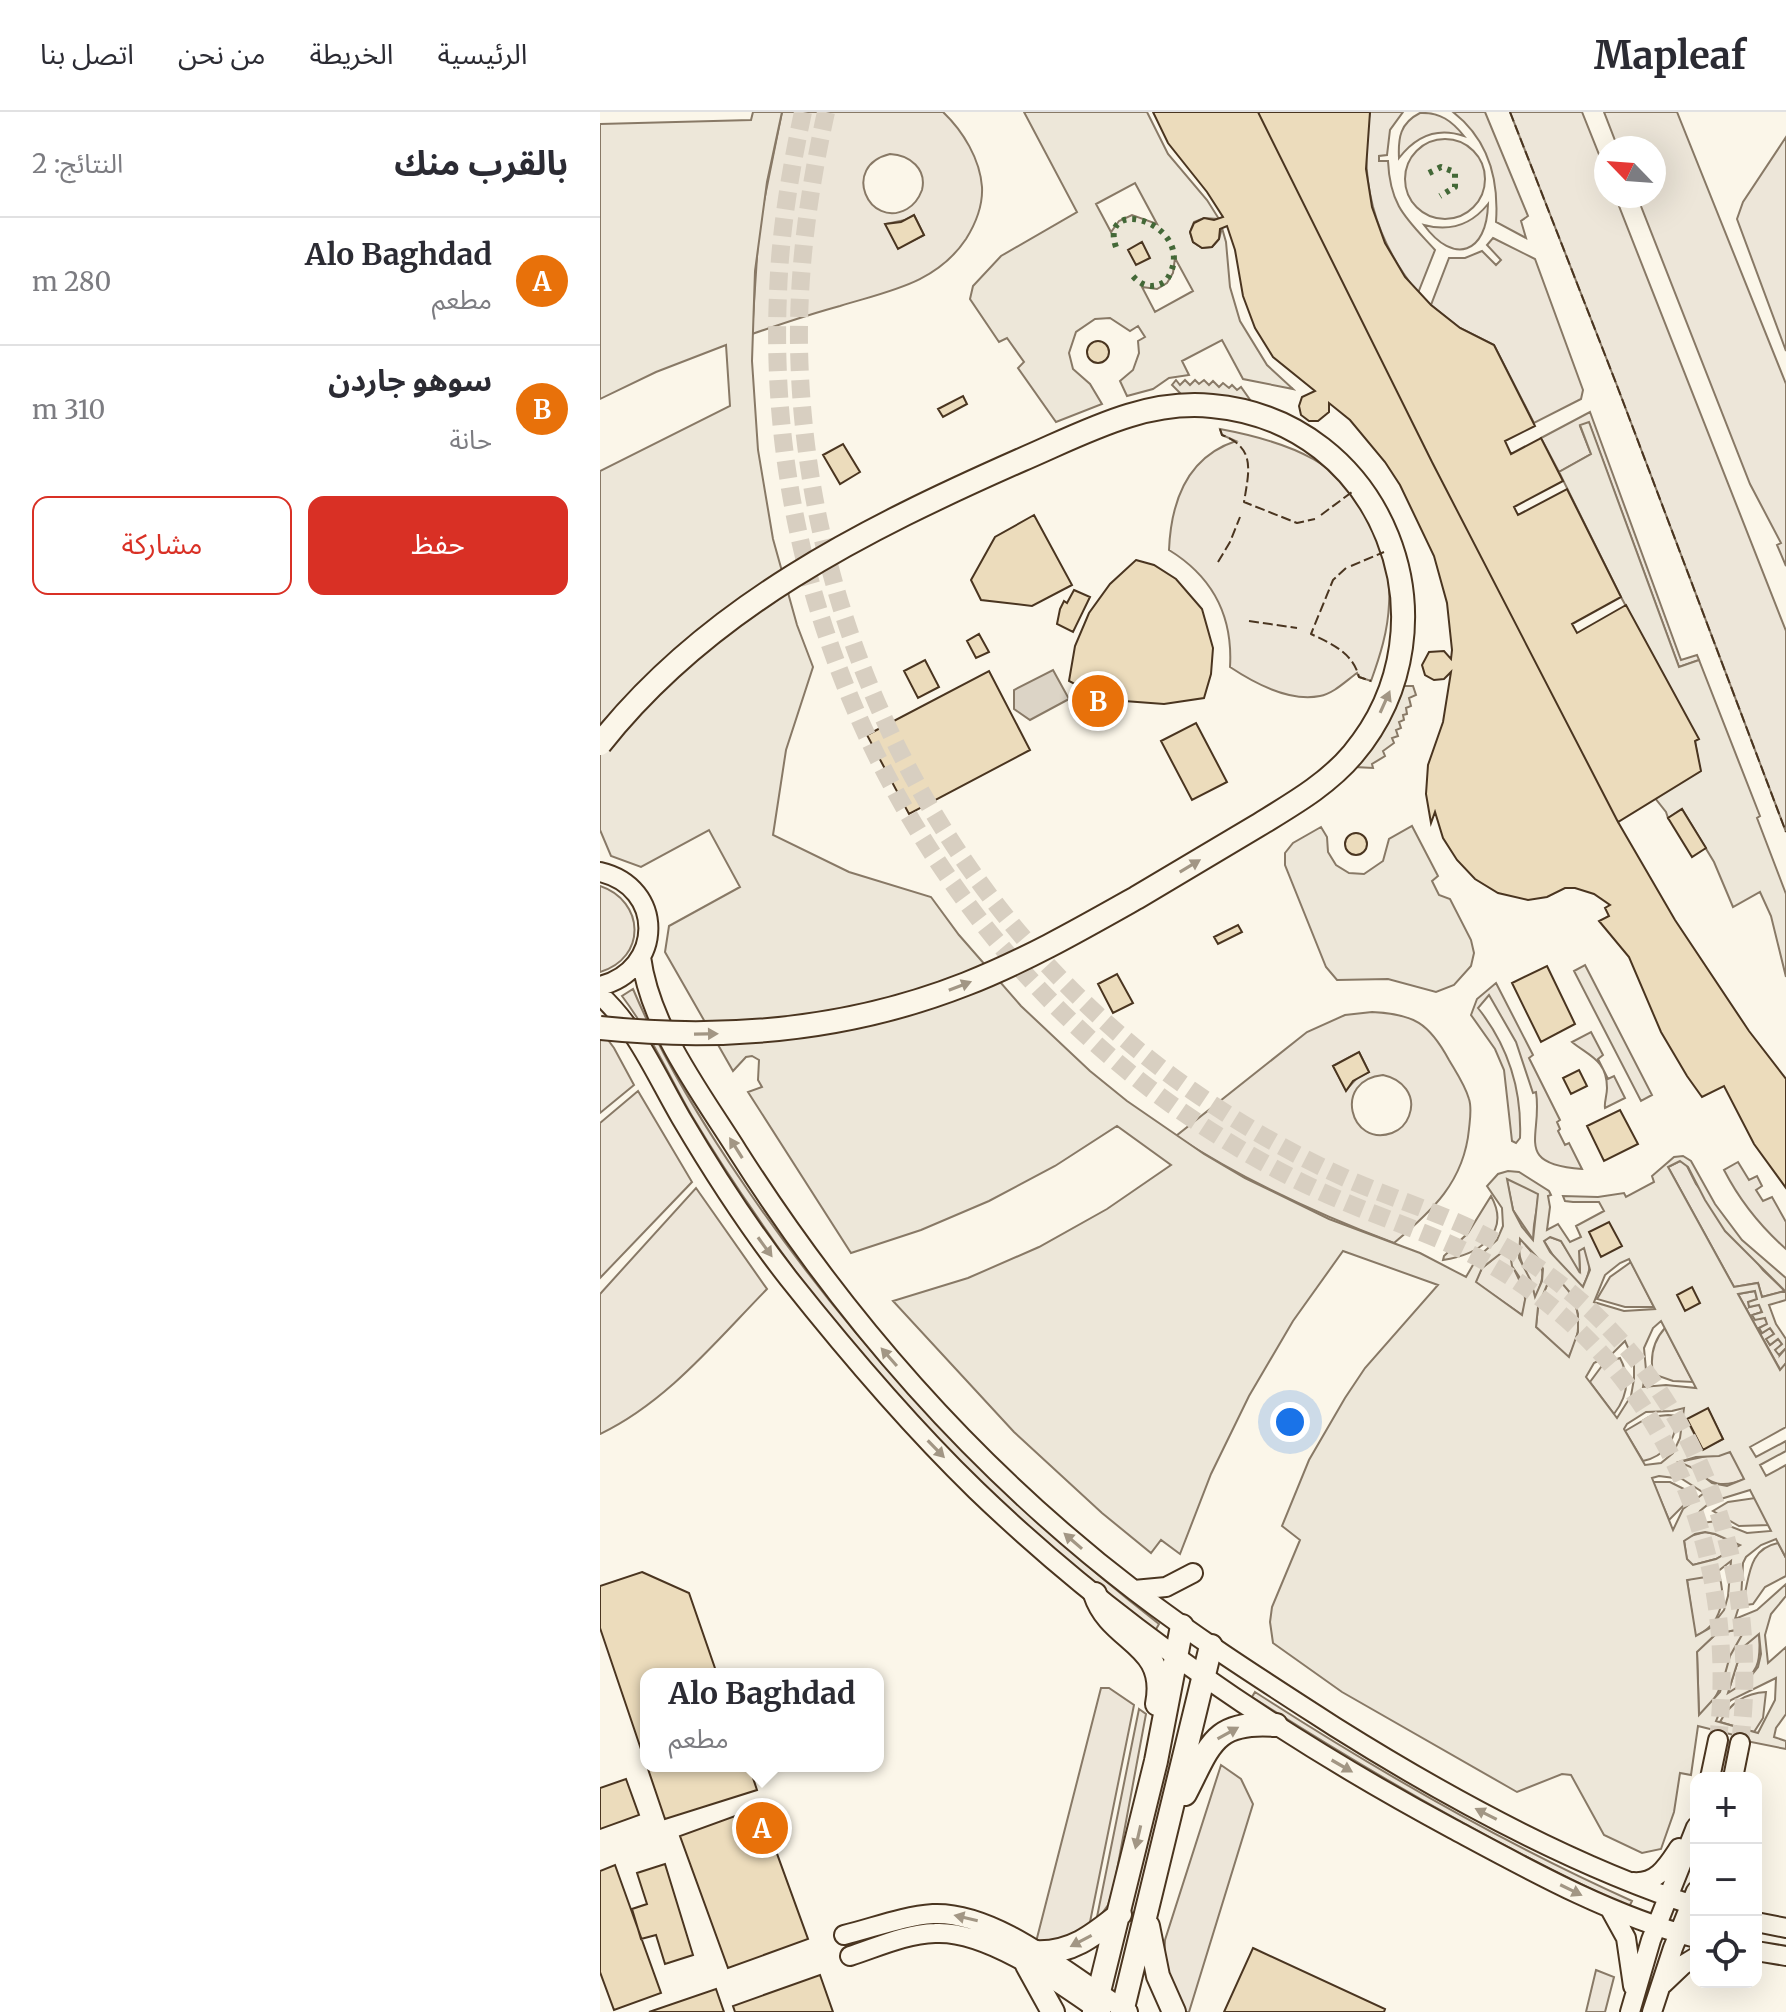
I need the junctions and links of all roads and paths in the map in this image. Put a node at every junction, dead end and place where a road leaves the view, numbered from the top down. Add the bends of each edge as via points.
1 (600, 744) edge
2 (600, 872) edge
3 (641, 957) junction
4 (600, 986) edge
5 (600, 995) edge
6 (600, 1028) edge
7 (1193, 1573) dead end
8 (1134, 1590) junction
9 (1095, 1594) junction
10 (1182, 1626) junction
11 (1211, 1646) junction
12 (1177, 1659) junction
13 (1204, 1678) junction
14 (1276, 1725) junction
15 (1718, 1740) tunnel mouth
16 (1740, 1743) tunnel mouth
17 (1156, 1761) junction
18 (1711, 1772) edge
19 (1734, 1772) edge
20 (1170, 1818) junction
21 (1690, 1836) edge
22 (1690, 1843) edge
23 (1633, 1882) junction
24 (1668, 1896) junction
25 (1690, 1900) edge
26 (1148, 1906) junction
27 (1610, 1909) junction
28 (1120, 1914) junction
29 (1691, 1916) edge
30 (1656, 1926) junction
31 (844, 1935) dead end
32 (1687, 1936) edge
33 (1762, 1952) edge
34 (850, 1956) dead end
35 (1786, 1956) edge
36 (1031, 1958) junction
37 (1690, 1961) edge
38 (1659, 1989) junction
39 (1632, 2004) edge
40 (1109, 2008) edge
41 (1053, 2012) edge
42 (1174, 2012) edge
43 (1652, 2012) edge

6 -> 1 main road, bridge via 742,1033 868,1015 992,973 1110,913 1299,800 1350,758 1375,723 1396,674 1404,620 1400,577 1388,536 1368,498 1316,444 1248,412 1205,405 1162,407 1121,417 989,475 792,576 689,651
2 - 3 street via 619,879 641,900 649,928
3 - 4 street via 619,979
8 -> 3 street via 981,1456 853,1315 768,1199 707,1103 657,1015
5 -> 9 street via 631,1029 745,1220 841,1345 974,1488
7 - 8 street via 1166,1587
8 - 10 street
9 - 12 street
9 - 17 main road via 1111,1622 1143,1648 1157,1669
10 - 11 street
10 - 12 main road
11 - 13 main road
23 -> 11 street via 1509,1826 1413,1774
12 - 13 street
12 - 17 main road
13 - 14 street
13 - 20 main road
20 -> 14 main road via 1215,1740 1247,1724
14 -> 27 street via 1415,1809
15 - 18 street
16 - 19 street
17 -> 28 main road
20 - 26 main road
21 - 23 street via 1658,1876
22 - 24 street
23 - 24 street
24 - 25 street
24 - 30 street
26 - 40 main road
26 - 42 main road via 1153,1959
27 - 30 street
27 - 39 street via 1629,1951
28 -> 36 main road via 1077,1945
28 - 40 main road
29 - 32 street
30 - 32 street
30 - 39 street
36 -> 31 street via 989,1925 946,1914
32 - 38 street
33 - 35 street
34 - 36 street via 901,1938 949,1933
36 - 40 street
36 - 41 main road
37 - 38 street
38 - 43 street

